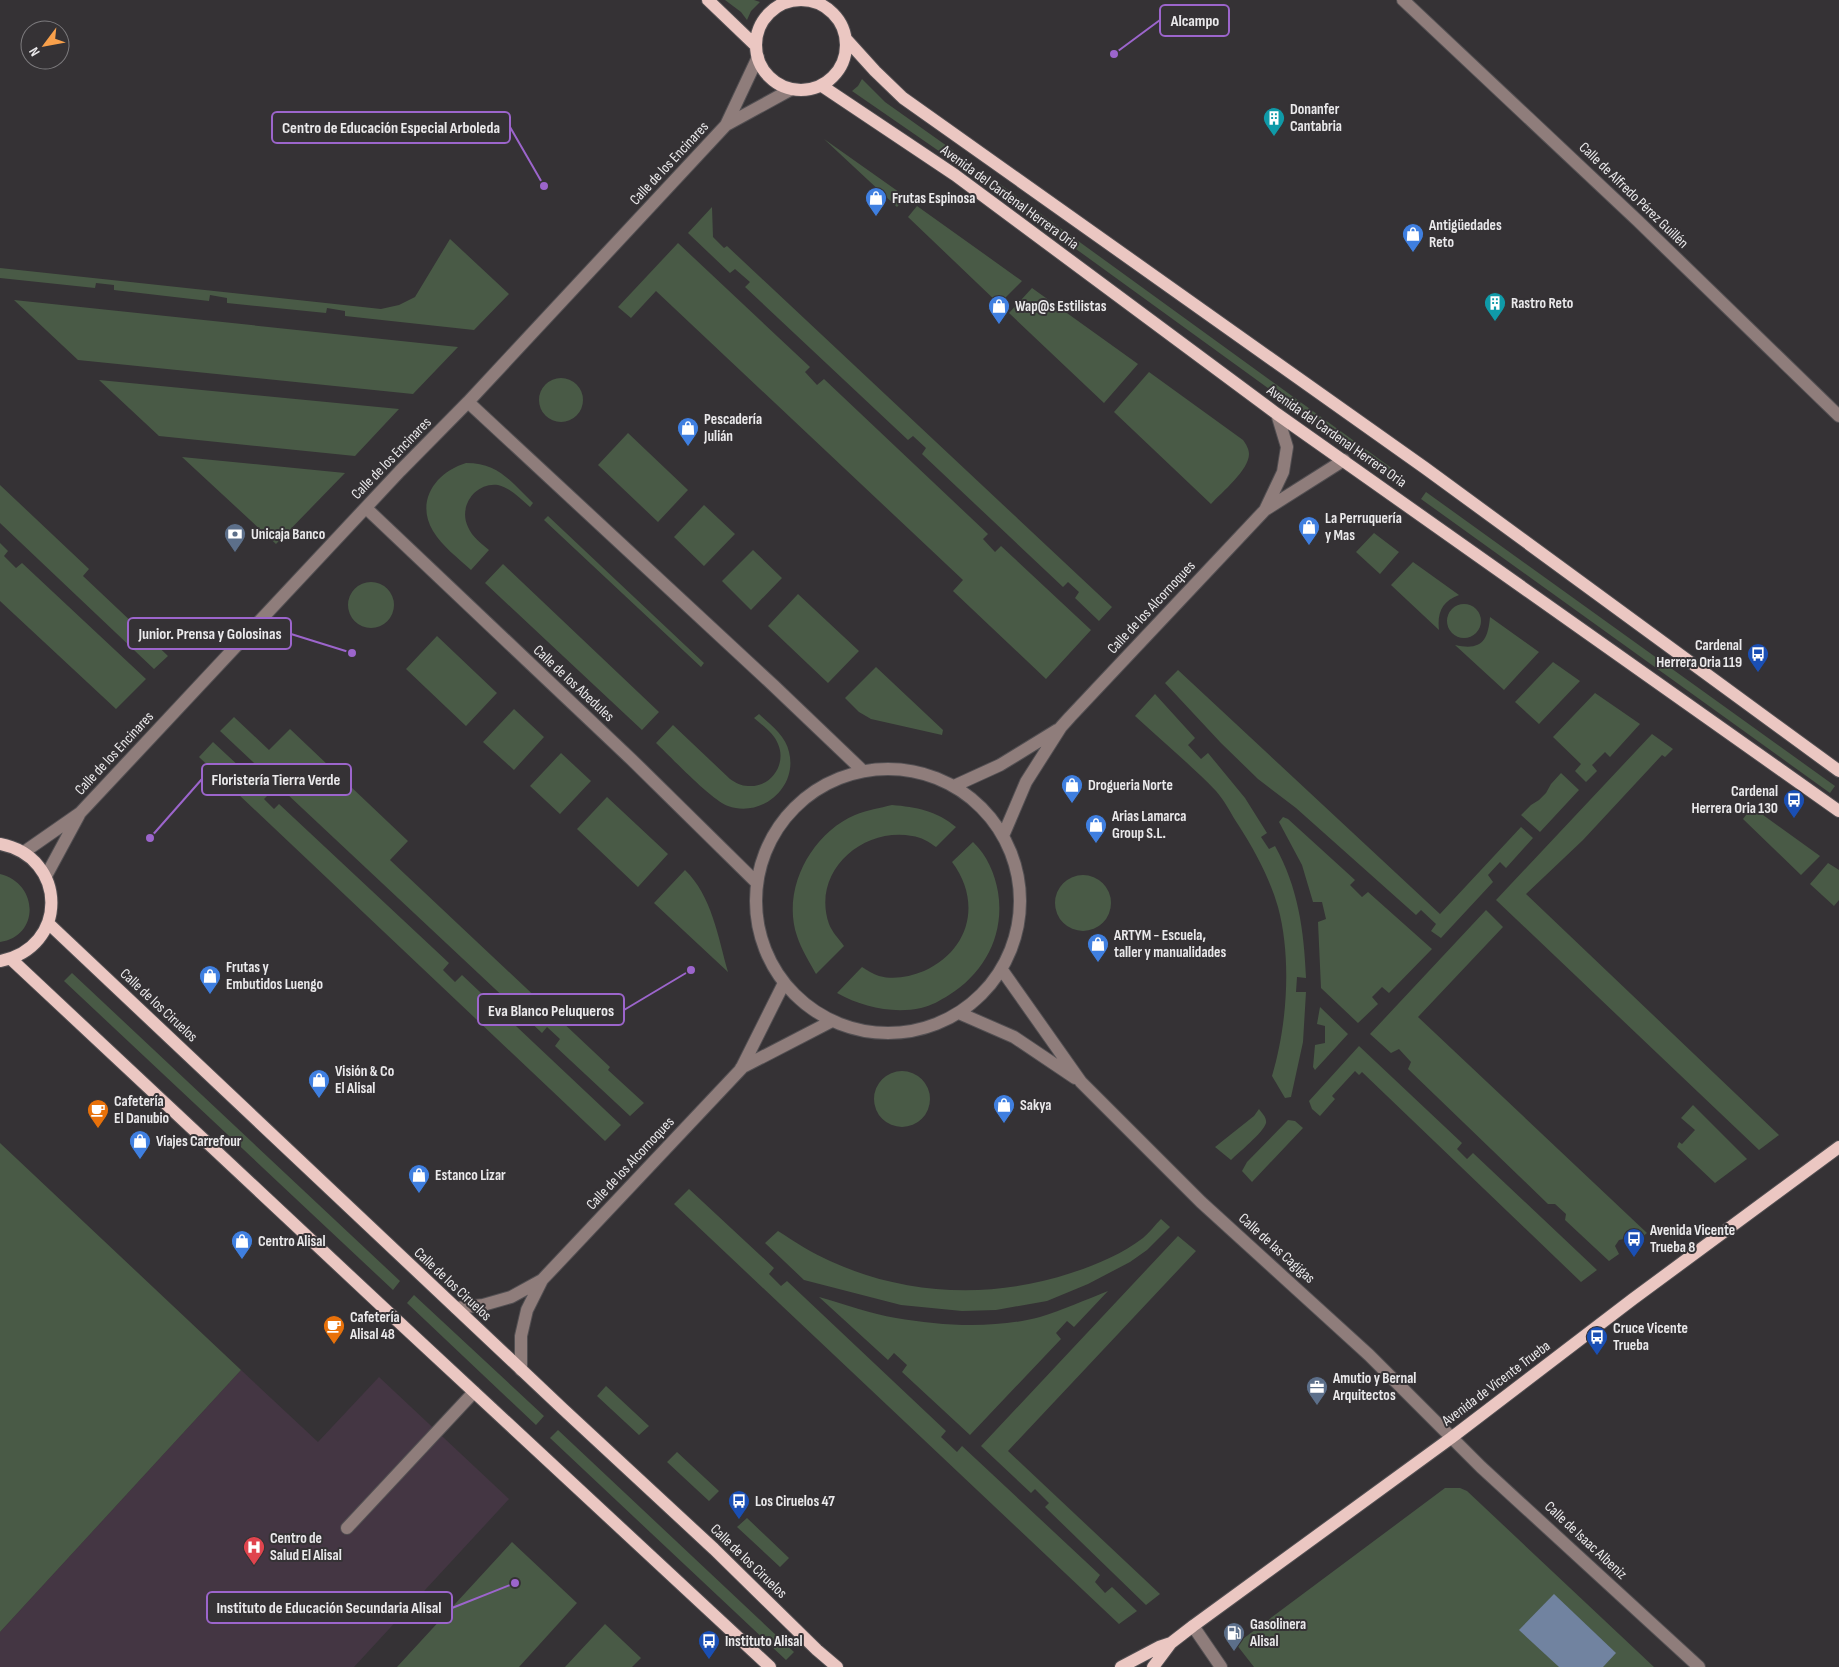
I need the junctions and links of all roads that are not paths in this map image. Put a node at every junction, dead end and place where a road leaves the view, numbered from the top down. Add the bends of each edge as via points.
1 (708, 0) edge
2 (1403, 0) edge
3 (778, 2) edge
4 (846, 39) junction
5 (757, 52) junction
6 (822, 86) junction
7 (790, 90) junction
8 (726, 125) junction
9 (468, 402) junction
10 (1277, 414) junction
11 (1839, 416) edge
12 (1344, 460) junction
13 (366, 508) junction
14 (1265, 510) junction
15 (1061, 727) junction
16 (863, 771) junction
17 (1839, 771) edge
18 (954, 786) junction
19 (1838, 811) edge
20 (80, 813) junction
21 (1003, 836) junction
22 (0, 844) edge
23 (24, 852) junction
24 (46, 876) junction
25 (757, 883) junction
26 (48, 923) junction
27 (6, 960) edge
28 (1002, 970) junction
29 (784, 983) junction
30 (959, 1013) junction
31 (832, 1021) junction
32 (740, 1069) junction
33 (1081, 1082) junction
34 (1839, 1147) edge
35 (542, 1280) junction
36 (456, 1308) junction
37 (521, 1370) junction
38 (474, 1392) junction
39 (1451, 1438) junction
40 (347, 1528) dead end
41 (1193, 1626) junction
42 (1172, 1643) junction
43 (770, 1667) edge
44 (837, 1667) edge
45 (1121, 1667) edge
46 (1153, 1667) edge
47 (1222, 1667) edge
48 (1699, 1667) edge

1 - 5 main road
2 - 11 street, Calle de Alfredo Pérez Guillén
3 - 4 main road, Avenida del Cardenal Herrera Oria via 802,0 822,6 838,20
3 - 5 main road, Avenida del Cardenal Herrera Oria via 757,33
4 - 6 main road via 844,58 836,75
4 - 17 main road, Avenida del Cardenal Herrera Oria via 910,104 1425,468
5 - 7 main road via 764,72
5 - 8 street, Calle de los Encinares
6 - 7 main road via 807,91
6 - 10 main road, Avenida del Cardenal Herrera Oria via 955,175
7 - 8 street, Calle de los Encinares
8 - 9 street, Calle de los Encinares
9 - 13 street, Calle de los Encinares
9 - 16 street
10 - 12 main road, Avenida del Cardenal Herrera Oria
10 - 14 street, Calle de los Alcornoques via 1287,447 1283,472
12 - 14 street, Calle de los Alcornoques
12 - 19 main road, Avenida del Cardenal Herrera Oria
13 - 20 street, Calle de los Encinares
13 - 25 street, Calle de los Abedules
14 - 15 street, Calle de los Alcornoques
15 - 18 street, Calle de los Alcornoques via 1000,765
15 - 21 street, Calle de los Alcornoques via 1026,782
16 - 18 street via 885,768 908,770
16 - 25 street via 836,779 812,792 792,810 775,832 763,857
18 - 21 street via 987,812
20 - 23 street, Calle de los Encinares
20 - 24 street, Calle de los Encinares
21 - 28 street via 1014,861 1020,889 1020,917
22 - 23 main road
23 - 24 main road
24 - 26 main road via 52,907
25 - 29 street via 756,910 761,936 770,961
26 - 27 main road via 29,949
26 - 36 main road, Calle de los Ciruelos
27 - 38 main road
28 - 30 street via 985,992
28 - 33 street, Calle de las Cagigas
29 - 31 street via 804,1004
29 - 32 street, Calle de los Alcornoques
30 - 31 street via 929,1027 897,1033 864,1031
30 - 33 street, Calle de las Cagigas via 1014,1037
31 - 32 street, Calle de los Alcornoques
32 - 35 street, Calle de los Alcornoques
33 - 39 street, Calle de las Cagigas via 1201,1202 1369,1355
34 - 39 main road, Avenida de Vicente Trueba
35 - 36 street, Calle de los Alcornoques via 511,1297
35 - 37 street, Calle de los Alcornoques via 526,1310 521,1336
36 - 37 main road, Calle de los Ciruelos
37 - 44 main road, Calle de los Ciruelos
38 - 40 street
38 - 43 main road
39 - 41 main road, Avenida de Vicente Trueba
39 - 48 street, Calle de Isaac Albeniz
41 - 42 main road, Avenida de Vicente Trueba
41 - 47 street
42 - 45 main road, Avenida de Vicente Trueba
42 - 46 main road, Avenida de Vicente Trueba

